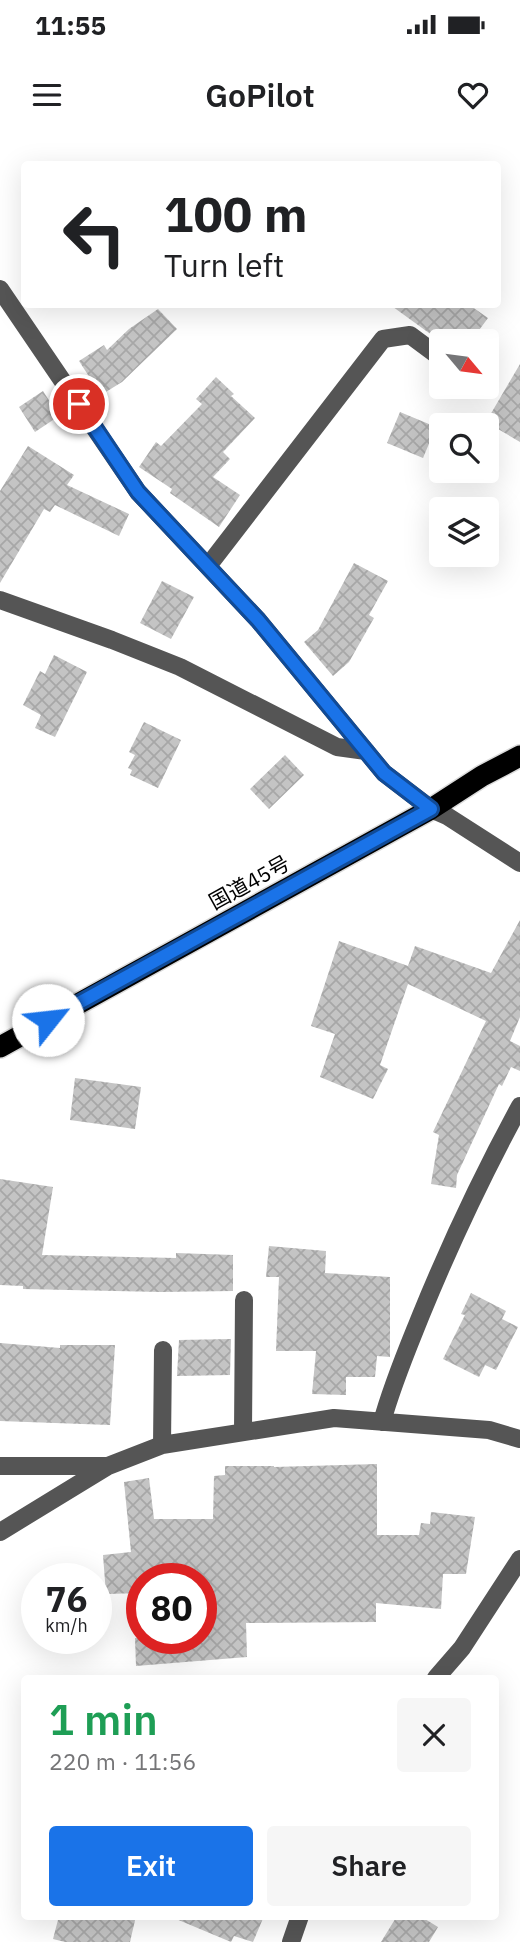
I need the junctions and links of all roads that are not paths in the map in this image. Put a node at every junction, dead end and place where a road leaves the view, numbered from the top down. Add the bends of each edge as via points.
1 (0, 289) edge
2 (429, 349) edge
3 (208, 566) junction
4 (0, 600) edge
5 (366, 751) junction
6 (520, 756) edge
7 (431, 809) junction
8 (520, 863) edge
9 (0, 1047) edge
10 (520, 1106) edge
11 (244, 1300) dead end
12 (163, 1350) dead end
13 (382, 1422) junction
14 (243, 1431) junction
15 (520, 1439) edge
16 (162, 1445) junction
17 (0, 1465) edge
18 (108, 1466) junction
19 (0, 1532) edge
20 (520, 1559) edge
21 (439, 1675) edge
22 (299, 1920) edge
23 (291, 1942) edge

1 - 3 street via 138,492
2 - 3 street via 410,335 383,339
3 - 5 street
4 - 5 street via 180,667 337,747
5 - 7 street via 384,773
6 - 7 highway, 国道45号
7 - 8 street
7 - 9 highway, 国道45号
10 - 13 street via 439,1271 390,1390
11 - 14 street
12 - 16 street
13 - 14 street via 334,1418
13 - 15 street via 489,1430
14 - 16 street
16 - 18 street
17 - 18 street
18 - 19 street
20 - 21 street via 462,1648
22 - 23 street

